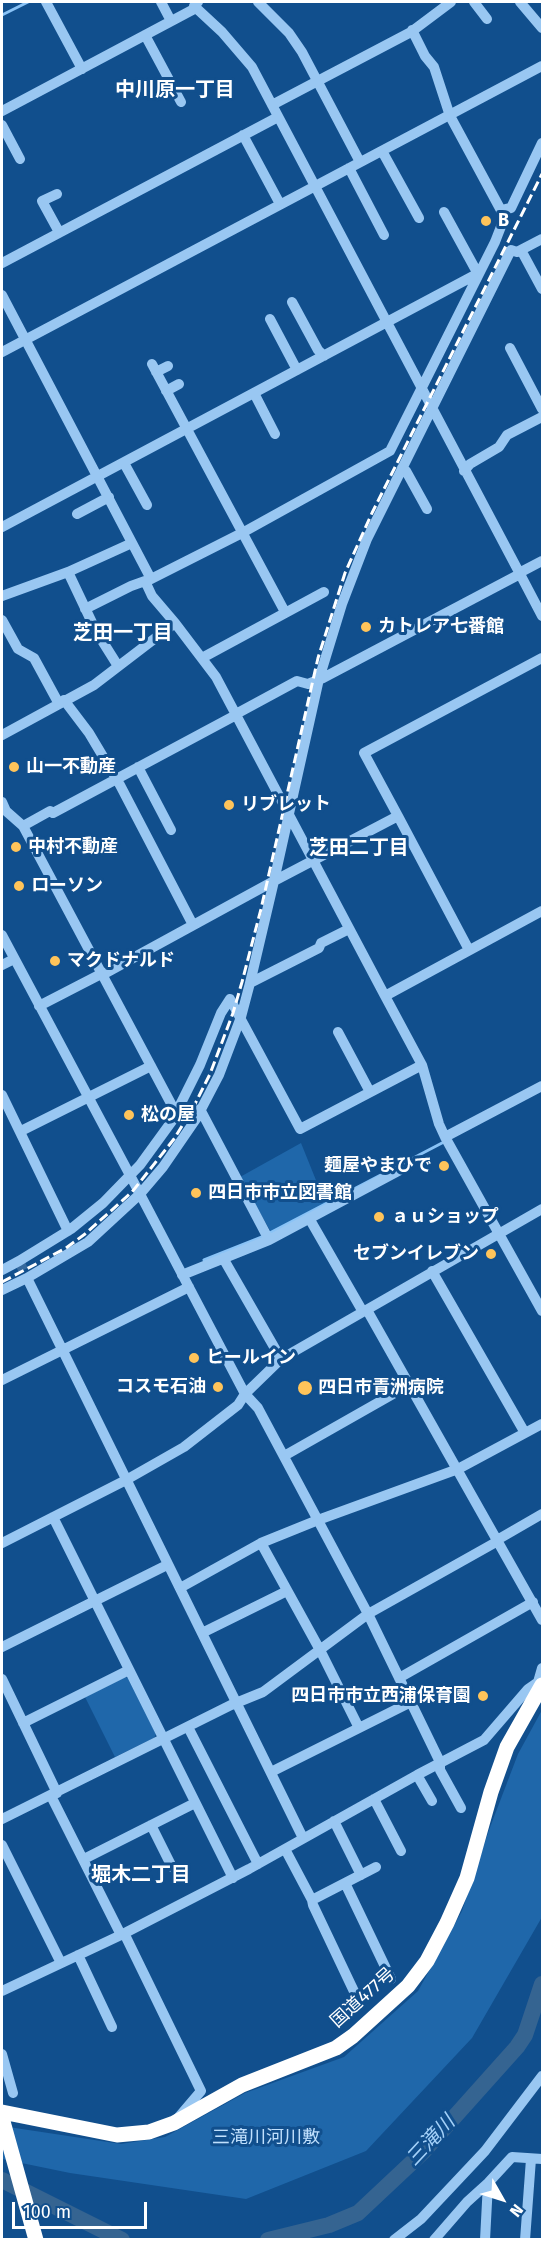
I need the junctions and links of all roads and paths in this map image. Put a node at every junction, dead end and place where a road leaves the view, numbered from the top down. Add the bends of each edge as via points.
1 (46, 2) edge
2 (161, 2) edge
3 (258, 2) edge
4 (427, 2) edge
5 (451, 2) edge
6 (474, 2) edge
7 (520, 2) edge
8 (197, 5) edge
9 (433, 13) junction
10 (486, 19) dead end
11 (171, 21) junction
12 (543, 28) edge
13 (412, 30) junction
14 (146, 35) junction
15 (543, 66) edge
16 (82, 69) junction
17 (318, 82) junction
18 (182, 102) dead end
19 (272, 105) junction
20 (2, 111) edge
21 (450, 116) junction
22 (278, 117) junction
23 (2, 125) edge
24 (243, 135) junction
25 (543, 143) edge
26 (382, 151) junction
27 (20, 159) dead end
28 (360, 162) junction
29 (349, 168) junction
30 (315, 186) junction
31 (57, 194) dead end
32 (280, 204) junction
33 (444, 212) dead end
34 (503, 214) junction
35 (419, 218) dead end
36 (59, 232) junction
37 (384, 235) dead end
38 (543, 239) edge
39 (522, 250) junction
40 (2, 262) edge
41 (478, 274) junction
42 (543, 289) edge
43 (2, 295) edge
44 (292, 302) dead end
45 (270, 319) dead end
46 (387, 322) junction
47 (25, 339) junction
48 (510, 348) dead end
49 (2, 352) edge
50 (324, 356) junction
51 (168, 366) dead end
52 (297, 370) junction
53 (179, 384) dead end
54 (421, 388) junction
55 (166, 391) junction
56 (254, 393) junction
57 (543, 409) edge
58 (433, 410) junction
59 (543, 417) edge
60 (187, 429) junction
61 (275, 434) dead end
62 (124, 462) junction
63 (402, 468) junction
64 (464, 471) junction
65 (98, 477) junction
66 (109, 497) junction
67 (147, 506) dead end
68 (427, 509) dead end
69 (77, 514) dead end
70 (2, 527) edge
71 (242, 533) junction
72 (132, 543) junction
73 (543, 561) edge
74 (68, 572) junction
75 (520, 573) junction
76 (148, 580) junction
77 (324, 592) dead end
78 (2, 596) edge
79 (85, 609) junction
80 (285, 612) junction
81 (543, 616) edge
82 (2, 620) edge
83 (175, 623) junction
84 (202, 658) junction
85 (543, 658) edge
86 (118, 666) junction
87 (320, 680) junction
88 (62, 702) junction
89 (236, 714) junction
90 (2, 735) edge
91 (138, 767) junction
92 (115, 779) junction
93 (3, 808) edge
94 (288, 814) junction
95 (398, 816) junction
96 (23, 826) junction
97 (171, 830) dead end
98 (313, 861) junction
99 (274, 881) junction
100 (543, 911) edge
101 (193, 925) junction
102 (349, 929) junction
103 (2, 935) edge
104 (469, 951) junction
105 (14, 959) junction
106 (2, 965) edge
107 (101, 974) junction
108 (250, 983) junction
109 (385, 996) junction
110 (39, 1006) junction
111 (241, 1017) junction
112 (338, 1032) dead end
113 (422, 1065) junction
114 (152, 1066) junction
115 (543, 1086) edge
116 (370, 1092) junction
117 (2, 1095) edge
118 (88, 1098) junction
119 (200, 1109) junction
120 (176, 1113) junction
121 (21, 1131) junction
122 (445, 1137) junction
123 (400, 1170) dead end
124 (129, 1177) junction
125 (140, 1194) junction
126 (543, 1209) edge
127 (309, 1218) junction
128 (68, 1231) junction
129 (500, 1233) junction
130 (267, 1236) junction
131 (223, 1258) junction
132 (2, 1270) edge
133 (432, 1271) junction
134 (182, 1275) junction
135 (27, 1278) junction
136 (189, 1287) junction
137 (2, 1290) edge
138 (365, 1311) junction
139 (543, 1311) edge
140 (62, 1351) junction
141 (281, 1359) junction
142 (2, 1380) edge
143 (409, 1385) junction
144 (245, 1394) junction
145 (543, 1424) edge
146 (525, 1433) junction
147 (284, 1456) junction
148 (458, 1469) junction
149 (126, 1480) junction
150 (543, 1514) edge
151 (52, 1517) junction
152 (318, 1520) junction
153 (497, 1540) junction
154 (2, 1543) edge
155 (261, 1543) junction
156 (167, 1565) junction
157 (180, 1588) junction
158 (287, 1591) junction
159 (95, 1601) junction
160 (533, 1602) junction
161 (368, 1614) junction
162 (543, 1620) edge
163 (202, 1634) junction
164 (2, 1647) edge
165 (320, 1650) junction
166 (543, 1668) edge
167 (129, 1670) junction
168 (399, 1678) junction
169 (2, 1679) edge
170 (541, 1684) edge
171 (411, 1702) junction
172 (237, 1704) junction
173 (23, 1723) junction
174 (188, 1727) junction
175 (359, 1728) junction
176 (164, 1739) junction
177 (440, 1762) junction
178 (271, 1772) junction
179 (417, 1775) junction
180 (54, 1794) junction
181 (374, 1799) junction
182 (432, 1801) dead end
183 (195, 1803) junction
184 (461, 1808) dead end
185 (2, 1819) edge
186 (334, 1821) junction
187 (151, 1825) junction
188 (303, 1838) junction
189 (2, 1845) edge
190 (285, 1849) junction
191 (401, 1851) dead end
192 (84, 1859) junction
193 (258, 1864) junction
194 (172, 1867) dead end
195 (376, 1867) dead end
196 (361, 1875) junction
197 (233, 1878) junction
198 (345, 1883) junction
199 (312, 1900) junction
200 (123, 1934) junction
201 (78, 1955) junction
202 (61, 1963) junction
203 (391, 1979) dead end
204 (2, 1991) edge
205 (360, 2004) dead end
206 (112, 2027) dead end
207 (2, 2054) edge
208 (543, 2076) edge
209 (13, 2093) dead end
210 (2, 2112) edge
211 (174, 2122) junction
212 (3, 2123) edge
213 (537, 2159) edge
214 (488, 2183) junction
215 (36, 2240) edge
216 (394, 2240) edge
217 (434, 2240) edge
218 (485, 2240) edge
219 (525, 2240) edge

1 - 16 street
2 - 11 street
3 - 17 street via 289,33
4 - 9 street
5 - 9 street
6 - 10 street
7 - 12 street
8 - 11 street
8 - 19 street via 252,67
9 - 13 street
11 - 14 street
13 - 17 street
13 - 21 street via 434,67
14 - 16 street
14 - 18 street
15 - 21 street
16 - 20 street
17 - 19 street
17 - 28 street
19 - 22 street
21 - 26 street
21 - 34 street
22 - 24 street
22 - 30 street
23 - 27 street
24 - 32 street
24 - 36 street
25 - 34 street via 511,208
26 - 28 street
26 - 35 street
28 - 29 street
29 - 30 street
29 - 37 street
30 - 32 street
30 - 46 street
31 - 36 street via 42,201
32 - 47 street
33 - 41 street
34 - 41 street via 500,232
36 - 40 street
38 - 39 street
39 - 42 street
39 - 58 street via 511,250
41 - 46 street
41 - 54 street
43 - 47 street
44 - 50 street
45 - 52 street
46 - 50 street
46 - 54 street
47 - 49 street
47 - 65 street
48 - 57 street
50 - 52 street
51 - 55 street via 154,368
52 - 56 street
53 - 55 street
54 - 58 street
54 - 71 street via 388,452
55 - 60 street
56 - 60 street
56 - 61 street
58 - 63 street
58 - 64 street
59 - 64 street via 507,435 499,447
60 - 62 street
60 - 71 street
62 - 65 street
62 - 67 street
63 - 68 street
63 - 87 street via 354,572
64 - 75 street
65 - 66 street
65 - 70 street
66 - 69 street
66 - 72 street
71 - 76 street
71 - 80 street
72 - 74 street
72 - 76 street
73 - 75 street
74 - 78 street
74 - 79 street
75 - 81 street
75 - 87 street
76 - 79 street
76 - 83 street via 152,596
77 - 80 street
79 - 86 street
80 - 84 street
82 - 88 street via 18,649 34,658
83 - 84 street
83 - 86 street
84 - 89 street
85 - 95 street via 364,753
86 - 88 street
87 - 89 street via 308,684 297,681
87 - 94 street
88 - 90 street
88 - 92 street via 89,733
89 - 91 street
89 - 94 street
91 - 92 street
91 - 97 street
92 - 96 street
92 - 101 street
93 - 96 street
94 - 98 street
94 - 99 street
95 - 98 street
95 - 104 street
96 - 107 street
98 - 99 street
98 - 102 street
99 - 101 street
99 - 108 street
100 - 104 street
101 - 107 street
102 - 108 street
102 - 109 street
103 - 105 street
104 - 109 street
105 - 106 street
105 - 110 street
107 - 110 street
107 - 114 street
108 - 111 street
109 - 113 street
110 - 118 street
111 - 116 street via 300,1129
111 - 119 street via 219,1075
111 - 120 street via 230,999
112 - 116 street
113 - 116 street
113 - 122 street
114 - 118 street
114 - 120 street
115 - 122 street
117 - 121 street
118 - 121 street
118 - 124 street
119 - 125 street via 187,1134
119 - 130 street
120 - 124 street
121 - 128 street
122 - 129 street
123 - 127 street
124 - 125 street
124 - 128 street
125 - 134 street
125 - 135 street via 88,1242
126 - 129 street
127 - 130 street
127 - 138 street
128 - 132 street
129 - 133 street
129 - 139 street
130 - 131 street
131 - 134 street
131 - 141 street
133 - 138 street
133 - 146 street
134 - 136 street
135 - 137 street
135 - 140 street
136 - 140 street
136 - 144 street
138 - 141 street
138 - 143 street
140 - 142 street
140 - 149 street
141 - 144 street
143 - 147 street
143 - 148 street
144 - 147 street via 258,1408
144 - 149 street via 238,1405 184,1447
145 - 146 street
146 - 148 street
147 - 152 street
148 - 152 street
148 - 153 street
149 - 151 street
149 - 156 street
150 - 153 street
151 - 154 street
151 - 159 street
152 - 155 street
152 - 161 street
153 - 160 street
153 - 161 street
155 - 157 street
155 - 158 street
156 - 157 street
156 - 159 street
157 - 163 street
158 - 163 street
158 - 165 street
159 - 164 street
159 - 167 street
160 - 162 street
160 - 168 street
161 - 165 street
161 - 168 street
163 - 172 street
165 - 172 street via 263,1692
165 - 175 street
166 - 170 street
167 - 173 street
167 - 176 street
168 - 171 street
169 - 173 street
170 - 177 street via 528,1689 484,1740
170 - 211 highway, 国道477号 via 507,1747 467,1878 427,1961 408,1986 336,2049 242,2085
171 - 175 street
171 - 177 street
172 - 174 street
172 - 178 street
173 - 180 street
174 - 176 street
174 - 193 street
175 - 178 street
176 - 180 street
176 - 183 street
177 - 179 street
177 - 184 street via 440,1770
178 - 188 street
179 - 181 street
179 - 182 street
180 - 185 street
180 - 192 street
181 - 186 street
181 - 191 street
183 - 187 street
183 - 197 street
186 - 188 street
186 - 196 street
187 - 192 street
187 - 194 street
188 - 190 street
189 - 202 street
190 - 193 street
190 - 199 street
192 - 200 street
193 - 197 street
195 - 196 street
196 - 198 street
197 - 200 street
198 - 199 street
198 - 203 street
199 - 205 street
200 - 201 street
200 - 211 street via 201,2091
201 - 202 street
201 - 206 street
202 - 204 street
207 - 209 street
208 - 216 street via 478,2159 422,2219
210 - 211 highway, 国道477号 via 117,2135 149,2133
212 - 215 highway
213 - 214 street via 512,2157
213 - 219 street
214 - 217 street
214 - 218 street

